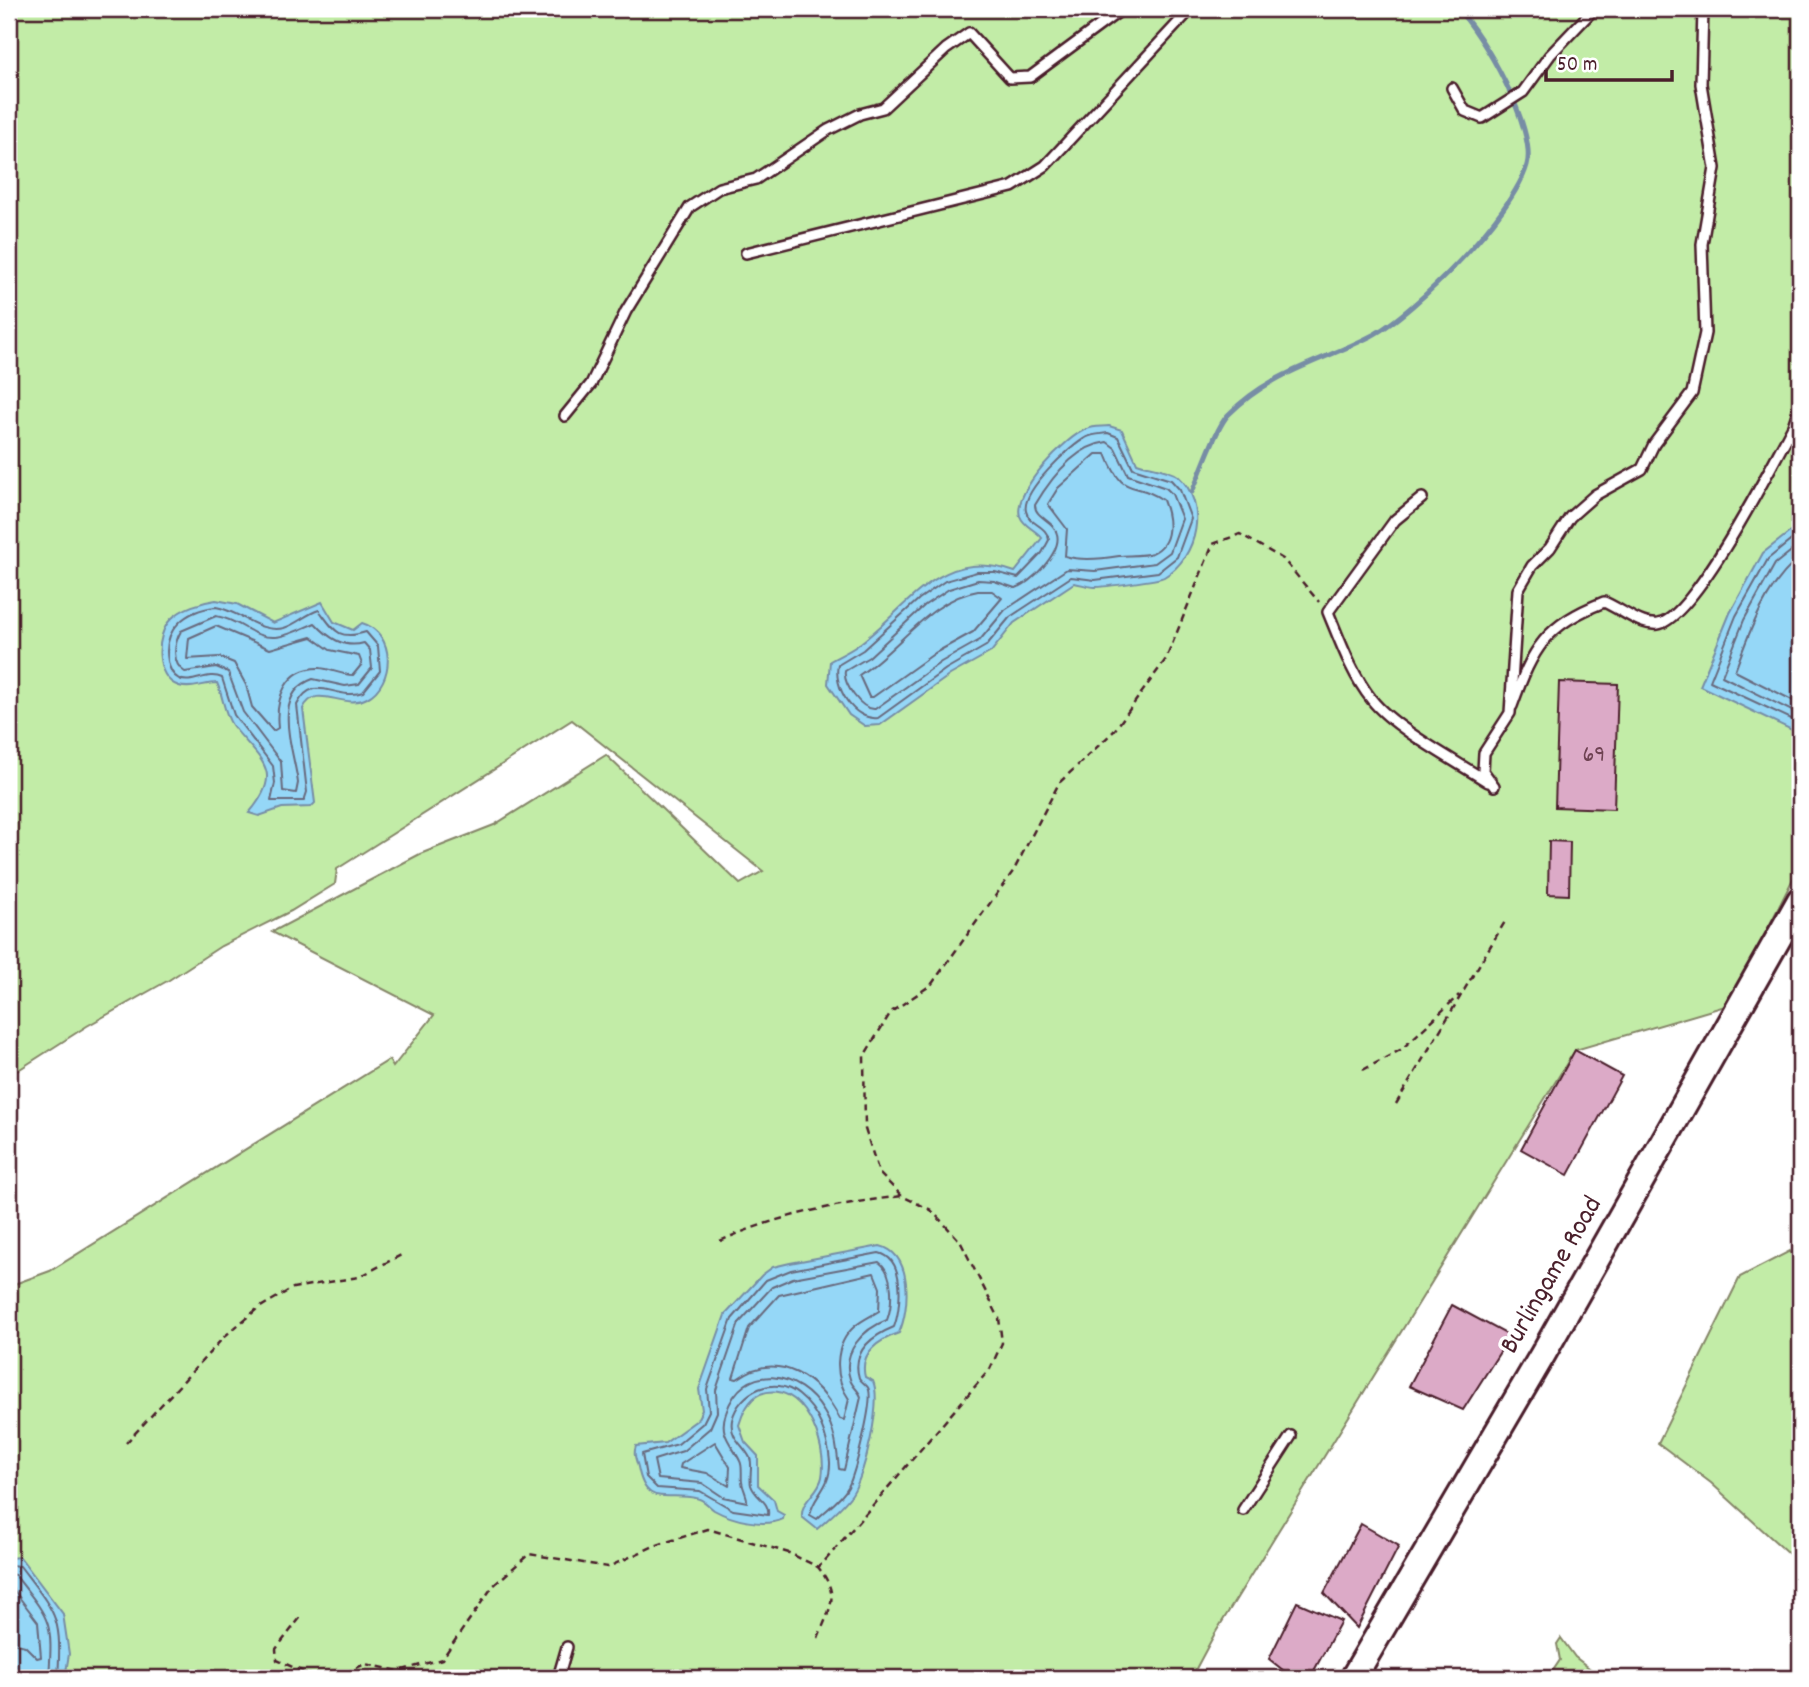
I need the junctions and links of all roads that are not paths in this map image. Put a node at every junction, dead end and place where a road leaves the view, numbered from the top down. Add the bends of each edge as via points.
1 (1122, 9) edge
2 (1191, 9) edge
3 (1594, 9) edge
4 (1703, 9) edge
5 (1452, 88) dead end
6 (746, 253) dead end
7 (1800, 405) edge
8 (565, 416) dead end
9 (1422, 498) dead end
10 (1510, 713) junction
11 (1800, 900) edge
12 (1291, 1436) dead end
13 (1243, 1510) dead end
14 (567, 1647) dead end
15 (558, 1678) edge
16 (1353, 1678) edge

1 - 8 lane via 1030,77 1010,78 969,33 883,108 828,130 756,179 719,188 691,207 626,311 590,384
2 - 6 lane via 1045,166 1012,187
3 - 5 lane via 1550,55 1523,92 1482,118 1465,111
4 - 10 lane via 1701,84 1715,168 1702,244 1705,333 1692,393 1654,443 1642,469 1595,495 1570,517 1517,590
7 - 10 lane via 1729,545 1675,613 1660,624 1642,623 1604,602 1570,615 1539,645 1524,671
9 - 10 lane via 1395,520 1328,612 1374,703 1493,786 1483,771 1484,752
11 - 16 street, Burlingame Road
12 - 13 lane
14 - 15 lane

